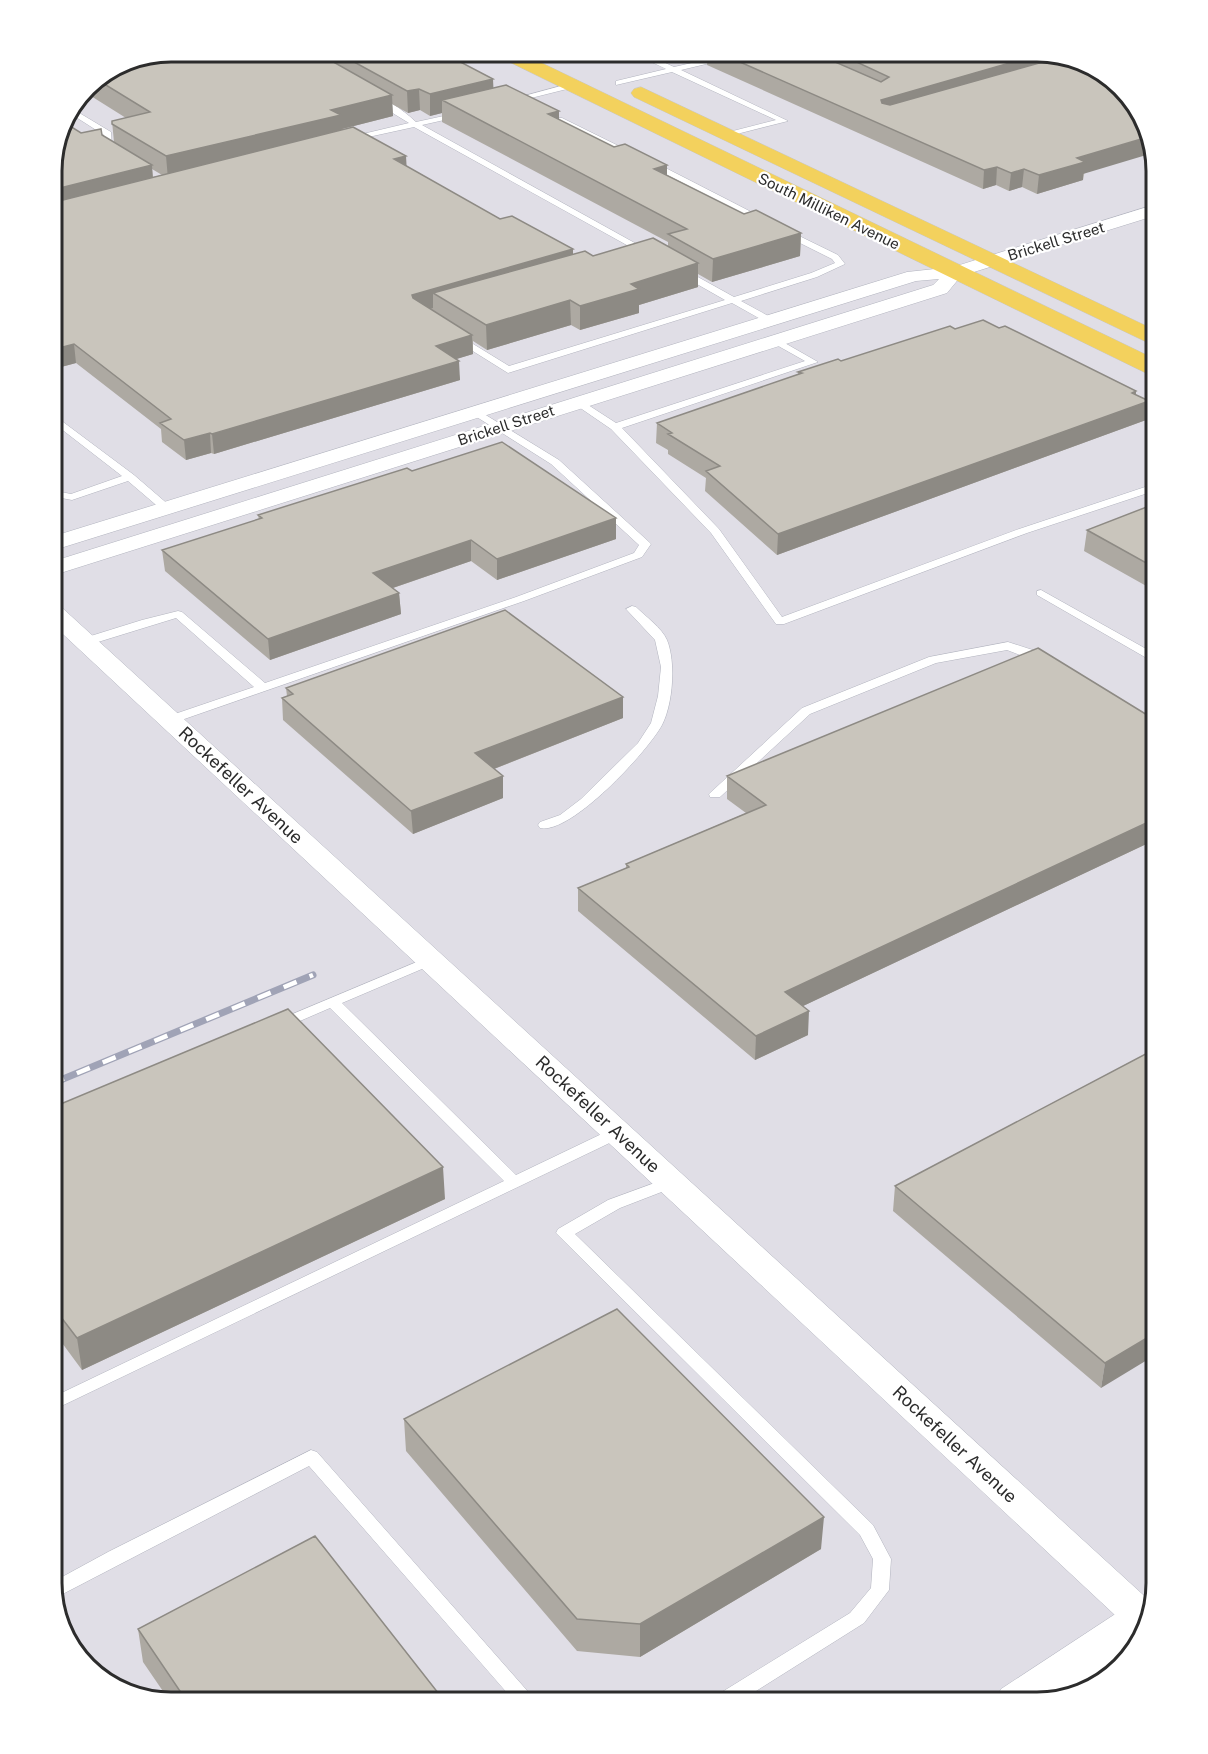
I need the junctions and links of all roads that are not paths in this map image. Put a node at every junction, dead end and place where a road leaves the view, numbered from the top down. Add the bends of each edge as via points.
1 (443, 62) edge
2 (525, 62) edge
3 (657, 62) edge
4 (703, 62) edge
5 (673, 69) junction
6 (464, 73) edge
7 (600, 74) dead end
8 (619, 83) junction
9 (572, 85) junction
10 (365, 94) edge
11 (506, 98) edge
12 (517, 99) junction
13 (527, 104) edge
14 (472, 111) edge
15 (77, 114) edge
16 (548, 114) edge
17 (416, 125) junction
18 (728, 135) junction
19 (348, 141) edge
20 (128, 161) edge
21 (1146, 212) edge
22 (645, 252) junction
23 (634, 255) edge
24 (655, 257) edge
25 (991, 261) junction
26 (674, 268) edge
27 (955, 272) junction
28 (733, 300) junction
29 (769, 320) junction
30 (450, 333) edge
31 (1146, 335) edge
32 (776, 341) junction
33 (1146, 364) edge
34 (578, 403) junction
35 (476, 412) junction
36 (62, 424) edge
37 (501, 427) junction
38 (615, 427) junction
39 (130, 477) junction
40 (1146, 490) edge
41 (62, 495) edge
42 (166, 508) junction
43 (62, 540) edge
44 (62, 566) edge
45 (1041, 593) dead end
46 (632, 609) dead end
47 (62, 620) edge
48 (85, 642) junction
49 (1146, 654) edge
50 (1055, 667) edge
51 (263, 688) junction
52 (170, 720) junction
53 (715, 794) dead end
54 (545, 825) dead end
55 (431, 960) junction
56 (332, 1002) junction
57 (267, 1030) edge
58 (617, 1132) junction
59 (514, 1182) junction
60 (671, 1182) junction
61 (62, 1401) edge
62 (62, 1586) edge
63 (1142, 1614) edge
64 (1140, 1621) edge
65 (518, 1692) edge
66 (739, 1692) edge
67 (1034, 1692) edge

1 - 6 lane
2 - 9 main road, South Milliken Avenue
3 - 5 lane
4 - 5 lane
5 - 8 lane
5 - 18 lane via 784,121
7 - 8 main road, South Milliken Avenue
8 - 18 main road, South Milliken Avenue
9 - 12 lane
9 - 27 main road, South Milliken Avenue
10 - 17 lane
11 - 12 lane
12 - 13 lane
14 - 17 lane
15 - 20 lane via 108,134 108,148
16 - 28 lane via 836,257 840,264
17 - 19 lane
17 - 22 lane
18 - 25 main road, South Milliken Avenue
21 - 25 street, Brickell Street
22 - 23 lane
22 - 24 lane
25 - 27 street, Brickell Street
25 - 31 main road, South Milliken Avenue
26 - 28 lane
27 - 29 street, Brickell Street via 914,276
27 - 32 street, Brickell Street via 940,289
27 - 33 main road, South Milliken Avenue
28 - 29 lane
28 - 30 lane via 508,370
29 - 35 street, Brickell Street
32 - 34 street, Brickell Street
32 - 38 lane via 813,362
34 - 37 street, Brickell Street
34 - 38 lane
35 - 37 lane
35 - 42 street, Brickell Street
36 - 39 lane
37 - 44 street, Brickell Street
37 - 51 lane via 555,462 645,544 638,555
38 - 40 lane via 715,531 780,622
39 - 41 lane via 72,497
39 - 42 lane
42 - 43 street, Brickell Street
45 - 49 lane
46 - 54 lane via 661,639 667,667 657,723 643,745 586,802 565,818
47 - 48 street, Rockefeller Avenue
48 - 51 lane via 178,614
48 - 52 street, Rockefeller Avenue
50 - 53 lane via 1008,646 933,660 806,711
51 - 52 lane
52 - 55 street, Rockefeller Avenue
55 - 56 lane
55 - 58 street, Rockefeller Avenue
56 - 57 lane
56 - 59 lane
58 - 59 lane
58 - 60 street, Rockefeller Avenue
59 - 61 lane
60 - 63 street, Rockefeller Avenue
60 - 66 lane via 614,1204 564,1233 867,1530 882,1558 880,1590 857,1618
62 - 65 lane via 311,1457
64 - 67 main road

